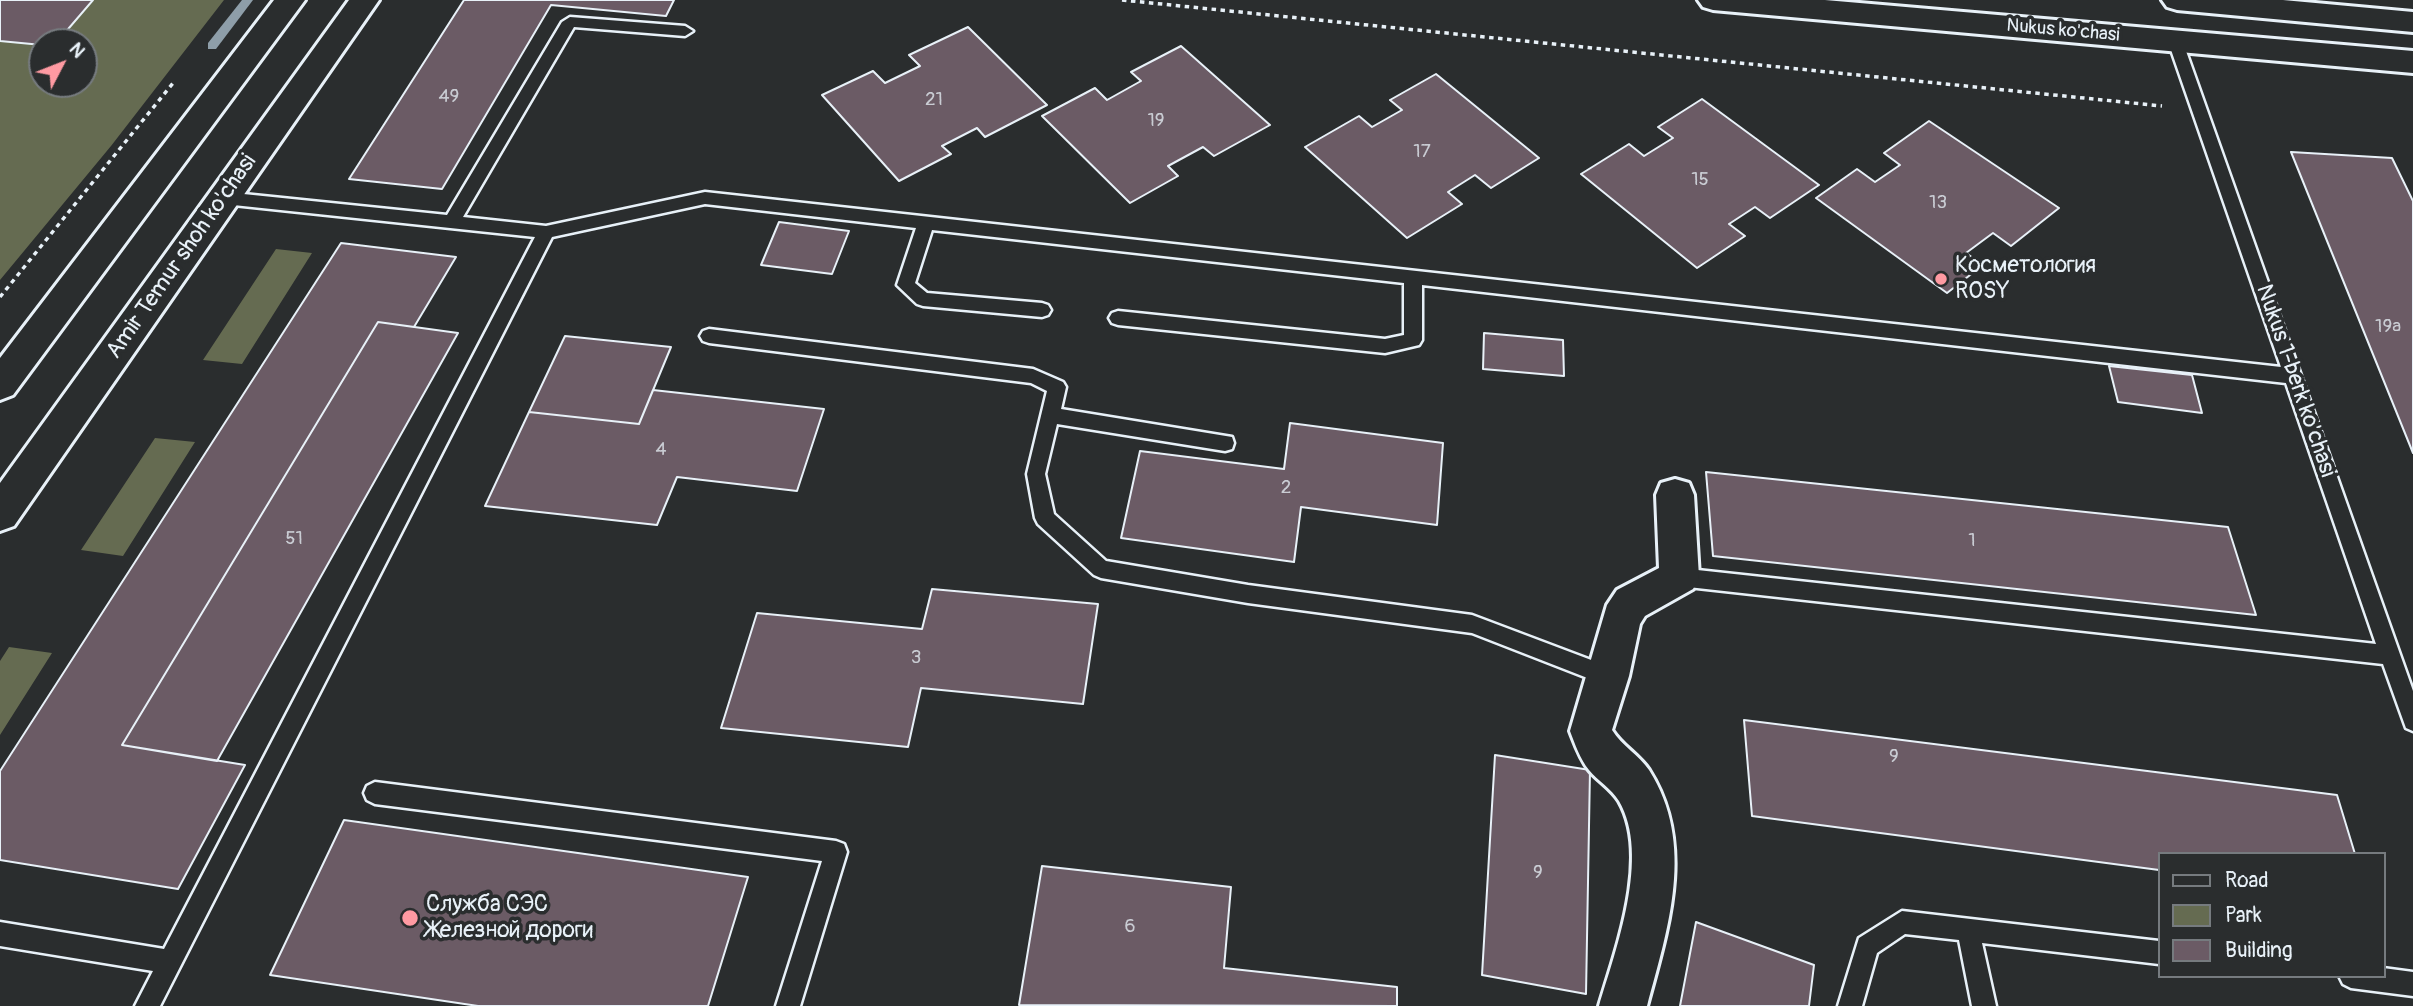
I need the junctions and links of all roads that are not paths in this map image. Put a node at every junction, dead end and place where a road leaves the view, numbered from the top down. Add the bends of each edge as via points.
1 (290, 0) edge
2 (365, 0) edge
3 (1713, 0) edge
4 (2177, 0) edge
5 (2413, 22) edge
6 (685, 31) dead end
7 (2176, 41) junction
8 (2413, 62) edge
9 (224, 198) junction
10 (452, 222) junction
11 (926, 223) junction
12 (546, 232) junction
13 (1413, 277) junction
14 (1042, 310) dead end
15 (1118, 318) dead end
16 (709, 336) dead end
17 (2293, 376) junction
18 (0, 385) edge
19 (1050, 415) junction
20 (1225, 443) dead end
21 (1675, 495) dead end
22 (0, 513) edge
23 (1679, 578) junction
24 (2390, 656) junction
25 (1608, 676) junction
26 (2413, 721) edge
27 (375, 793) dead end
28 (1968, 930) junction
29 (0, 934) edge
30 (2158, 953) edge
31 (170, 962) junction
32 (2366, 978) edge
33 (2413, 984) edge
34 (148, 1006) edge
35 (788, 1006) edge
36 (1623, 1006) edge
37 (1850, 1006) edge
38 (1984, 1006) edge

1 - 18 main road
2 - 9 main road, Amir Temur shoh ko'chasi
3 - 7 main road, Nukus ko'chasi
4 - 5 main road
6 - 10 lane via 570,22
7 - 8 main road, Nukus ko'chasi
7 - 17 lane, Nukus 1-berk ko'chasi
9 - 10 lane
9 - 22 main road, Amir Temur shoh ko'chasi
10 - 12 lane
11 - 12 lane via 705,198
11 - 13 lane
11 - 14 lane via 906,285 923,299
12 - 31 lane
13 - 15 lane via 1413,340 1385,346
13 - 17 lane
16 - 19 lane via 1033,376 1057,387
17 - 24 lane, Nukus 1-berk ko'chasi
19 - 20 lane
19 - 25 lane via 1037,474 1045,518 1101,569 1472,624
21 - 23 main road
23 - 24 lane
23 - 25 main road via 1631,603 1620,618
24 - 26 lane, Nukus 1-berk ko'chasi
25 - 36 main road via 1591,732 1601,751 1634,786 1646,812 1656,856
27 - 35 lane via 836,852
28 - 30 lane
28 - 37 lane via 1902,922 1867,946
28 - 38 lane
29 - 31 lane
31 - 34 lane
32 - 33 lane

